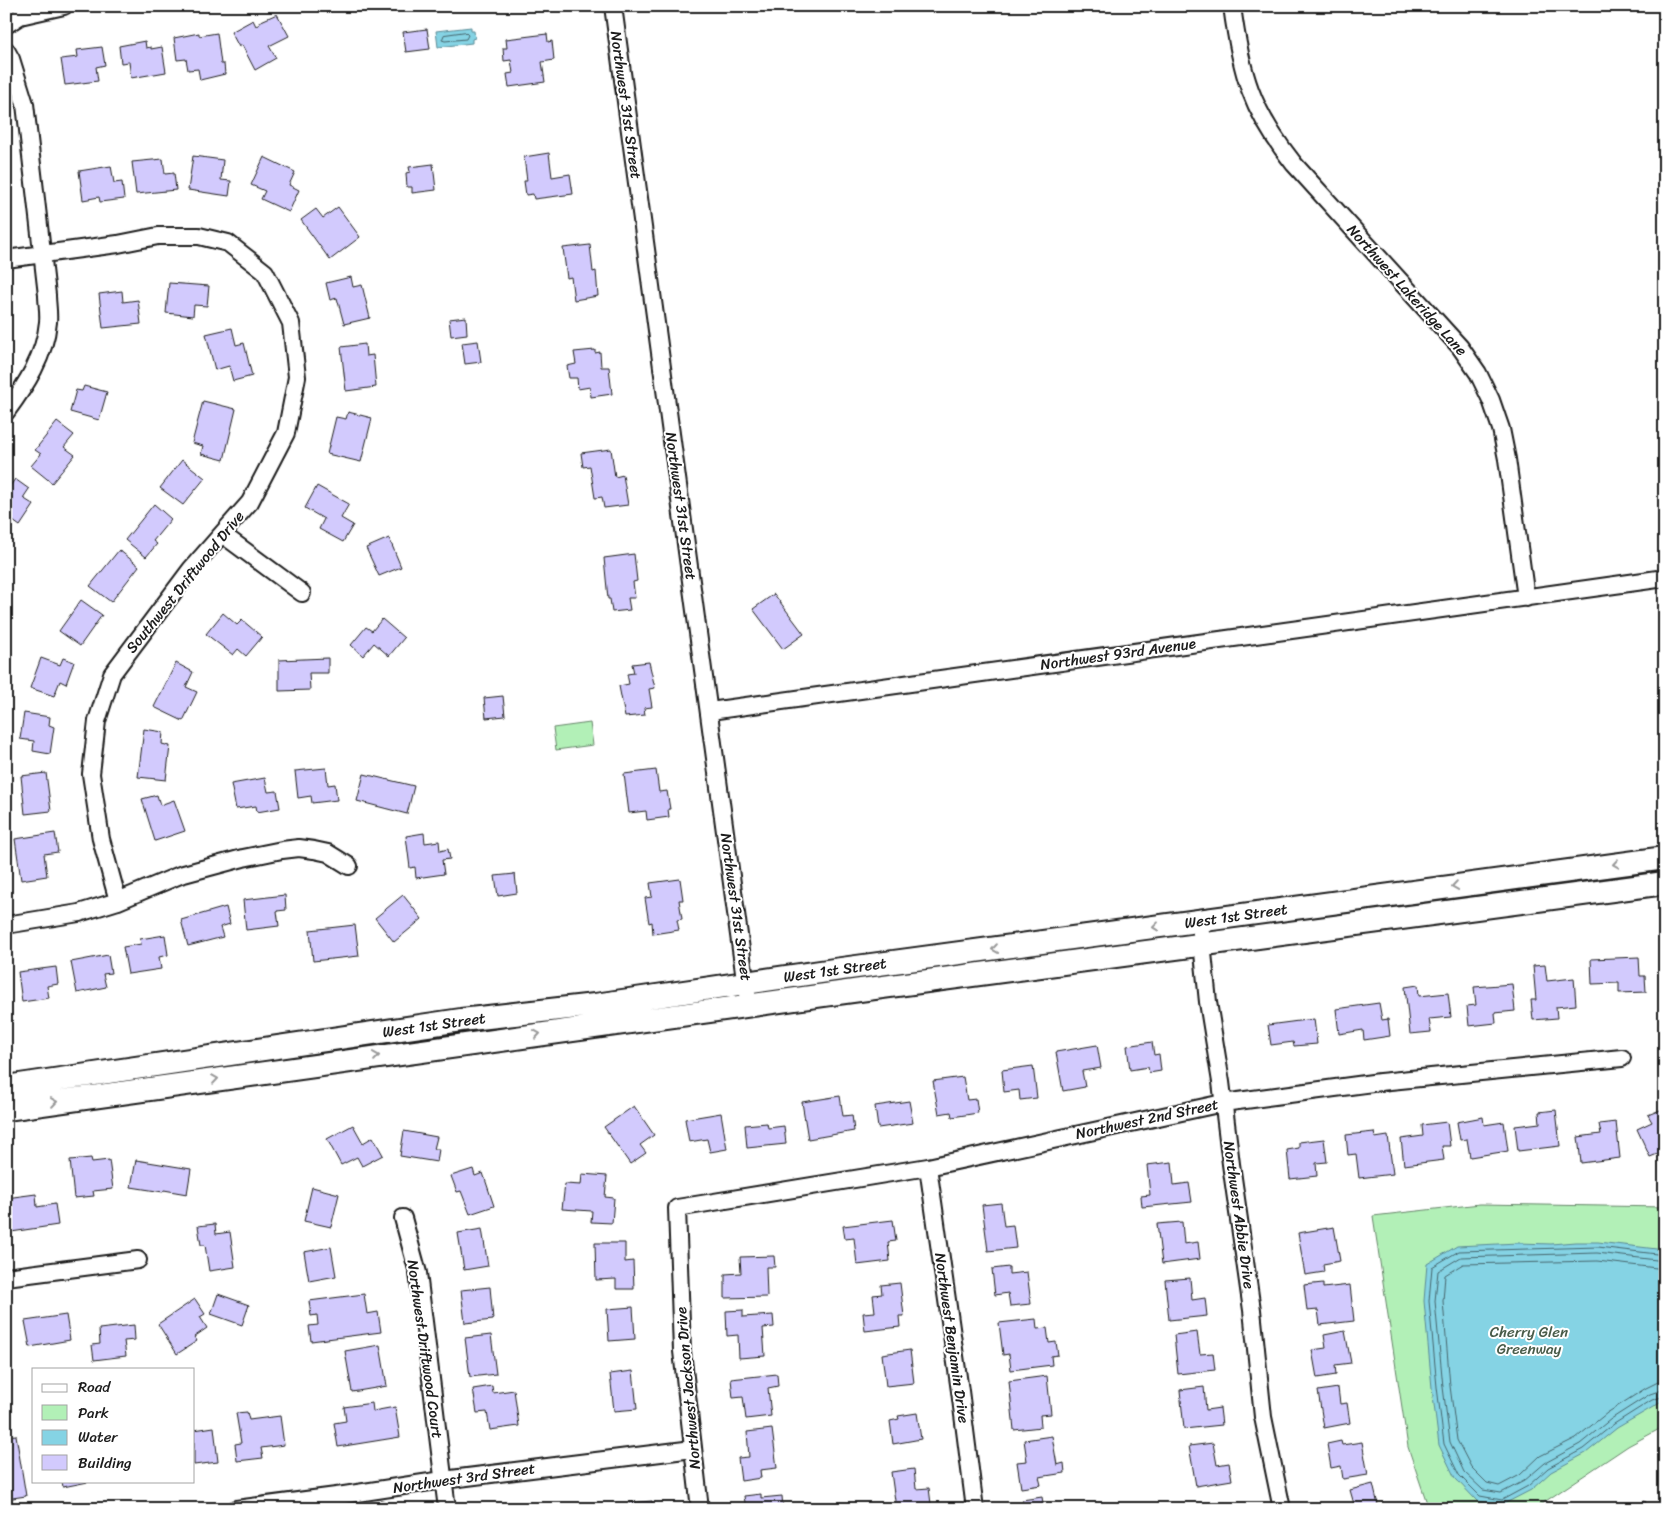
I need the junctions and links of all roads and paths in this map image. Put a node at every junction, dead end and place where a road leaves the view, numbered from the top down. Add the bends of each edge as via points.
1 (64, 6) edge
2 (613, 6) edge
3 (1232, 6) edge
4 (6, 24) edge
5 (6, 50) edge
6 (42, 253) junction
7 (6, 259) edge
8 (6, 412) edge
9 (222, 534) junction
10 (1665, 578) edge
11 (302, 593) dead end
12 (1526, 598) junction
13 (710, 711) junction
14 (1665, 858) edge
15 (349, 866) dead end
16 (1665, 882) edge
17 (118, 901) junction
18 (6, 925) edge
19 (1200, 932) junction
20 (746, 983) junction
21 (749, 1006) junction
22 (1622, 1058) dead end
23 (6, 1087) edge
24 (1223, 1103) junction
25 (6, 1110) edge
26 (928, 1166) junction
27 (677, 1208) joint
28 (403, 1218) dead end
29 (138, 1260) dead end
30 (6, 1277) edge
31 (693, 1449) junction
32 (443, 1480) junction
33 (236, 1509) edge
34 (447, 1509) edge
35 (700, 1509) edge
36 (975, 1509) edge
37 (1282, 1509) edge

1 - 4 street via 20,16
2 - 13 street, Northwest 31st Street
3 - 12 street, Northwest Lakeridge Lane via 1247,83 1275,140 1460,347 1478,373 1491,400 1508,459
5 - 6 street via 24,104
6 - 7 street
6 - 8 street via 48,321 44,346 38,363
6 - 9 street, Southwest Driftwood Drive via 158,236 199,236 228,243 265,272 290,323 297,377 286,433 250,502
9 - 11 street
9 - 17 street, Southwest Driftwood Drive via 112,674 97,721 91,774 101,839
10 - 12 street, Northwest 93rd Avenue
12 - 13 street, Northwest 93rd Avenue
13 - 20 street, Northwest 31st Street
14 -> 19 main road, West 1st Street
15 - 17 street via 328,853 299,848 282,850 180,875
16 - 19 main road, West 1st Street
17 - 18 street via 79,913
19 -> 20 main road, West 1st Street
19 - 21 main road, West 1st Street
19 - 24 street, Northwest Abbie Drive
20 - 21 street, Northwest 31st Street
20 - 23 main road, West 1st Street via 461,1020
25 -> 21 main road, West 1st Street
22 - 24 street, Northwest 2nd Street via 1380,1082
24 - 26 street, Northwest 2nd Street
24 - 37 street, Northwest Abbie Drive via 1252,1310 1263,1417
26 - 27 street, Northwest 2nd Street
26 - 36 street, Northwest Benjamin Drive
27 - 31 street, Northwest Jackson Drive via 682,1351
28 - 32 street, Northwest Driftwood Court via 418,1273
29 - 30 street
31 - 32 street, Northwest 3rd Street
31 - 35 street, Northwest Jackson Drive
32 - 33 street, Northwest 3rd Street
32 - 34 street, Northwest Driftwood Court

